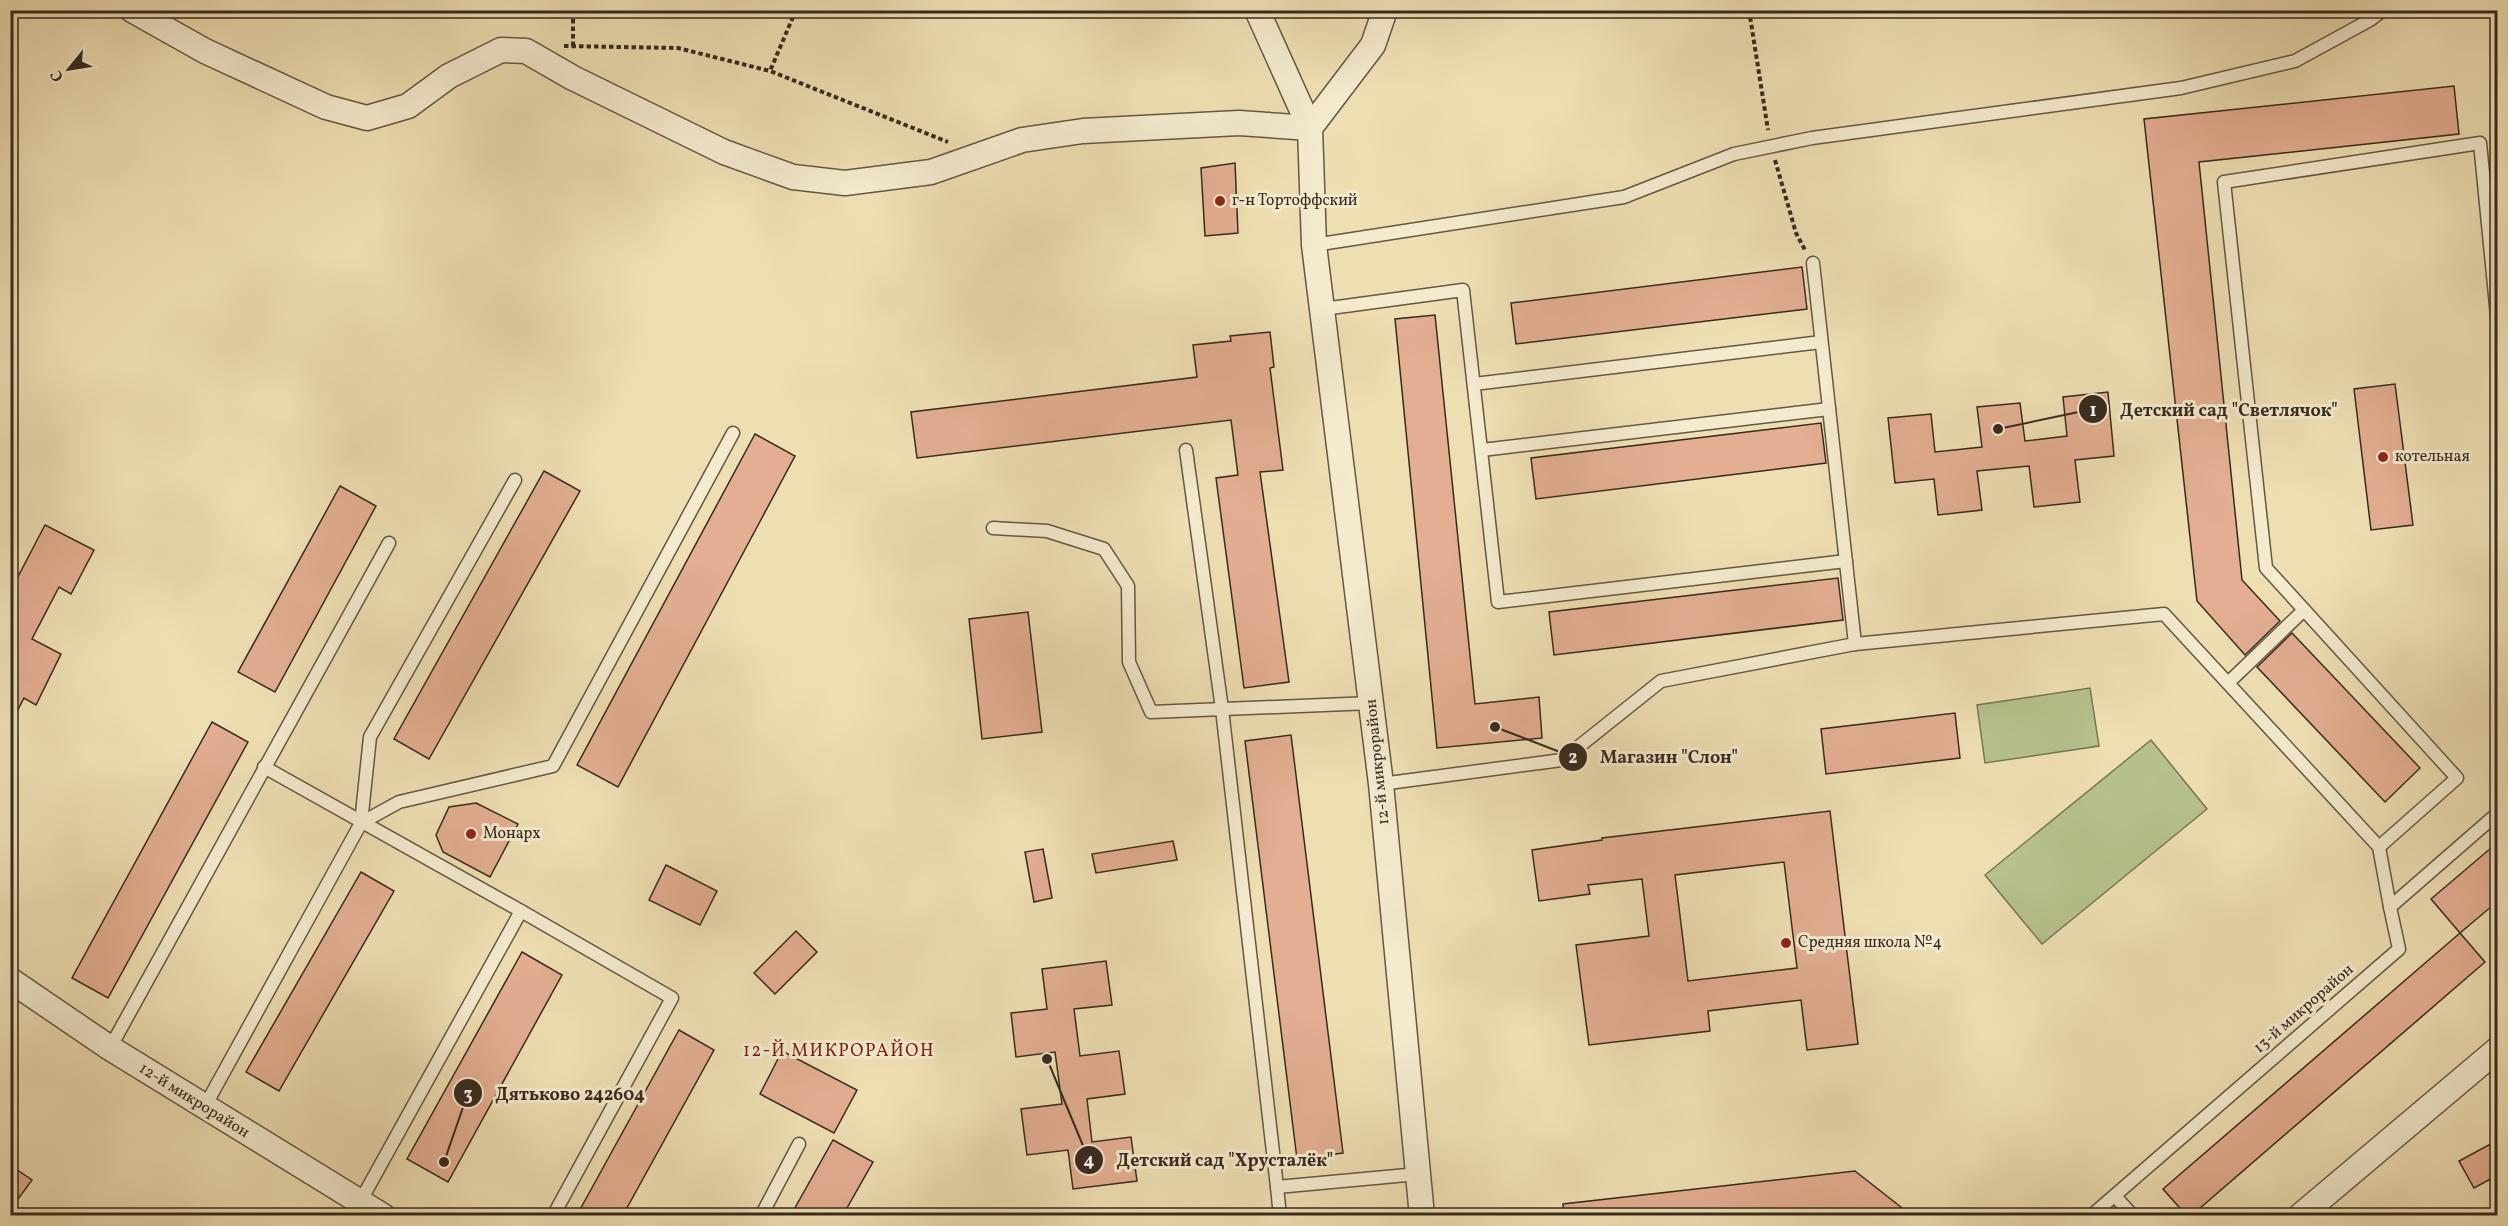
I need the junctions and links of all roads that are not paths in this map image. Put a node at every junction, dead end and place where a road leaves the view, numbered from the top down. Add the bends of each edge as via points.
1 (132, 10) edge
2 (1257, 10) edge
3 (1385, 10) edge
4 (2383, 10) edge
5 (1310, 128) junction
6 (1314, 245) junction
7 (1813, 263) dead end
8 (1323, 309) junction
9 (2498, 326) edge
10 (1821, 342) junction
11 (1474, 384) junction
12 (1829, 409) junction
13 (733, 433) dead end
14 (1186, 450) dead end
15 (1482, 450) junction
16 (515, 480) dead end
17 (993, 528) dead end
18 (389, 543) dead end
19 (1846, 561) junction
20 (2304, 610) junction
21 (1855, 644) junction
22 (2228, 683) junction
23 (1371, 703) junction
24 (1222, 709) junction
25 (264, 767) junction
26 (1381, 784) junction
27 (2498, 813) edge
28 (361, 823) junction
29 (2379, 847) junction
30 (2390, 907) junction
31 (521, 910) junction
32 (10, 980) edge
33 (110, 1048) junction
34 (2498, 1048) edge
35 (204, 1108) junction
36 (799, 1144) dead end
37 (1418, 1174) junction
38 (1277, 1187) junction
39 (2115, 1196) junction
40 (360, 1202) junction
41 (383, 1215) edge
42 (554, 1215) edge
43 (760, 1215) edge
44 (1281, 1215) edge
45 (1422, 1215) edge
46 (2091, 1215) edge
47 (2133, 1215) edge
48 (2300, 1215) edge

1 - 5 street via 205,51 326,107 367,118 408,106 449,76 501,50 526,51 724,152 793,177 845,183 931,172 1022,140 1083,131 1239,123
2 - 5 street
3 - 5 street via 1373,45
4 - 6 lane via 2295,61 2181,88 1812,138 1734,154 1624,197
5 - 6 street, 12-й микрорайон
6 - 8 street, 12-й микрорайон
7 - 10 lane
8 - 11 lane via 1463,290
8 - 23 street, 12-й микрорайон
9 - 20 lane via 2480,143 2224,182 2266,568
10 - 11 lane
10 - 12 lane
11 - 15 lane
12 - 15 lane
12 - 19 lane
13 - 28 lane via 553,766 399,802
14 - 24 lane
15 - 19 lane via 1498,602
16 - 28 lane via 370,737
17 - 24 lane via 1047,531 1104,549 1128,586 1130,662 1151,712
18 - 25 lane
19 - 21 lane
20 - 22 lane
20 - 29 lane via 2457,778
21 - 22 lane via 2164,614
21 - 26 lane via 1661,681 1563,760
22 - 29 lane
23 - 24 lane
23 - 26 street, 12-й микрорайон
24 - 38 lane
25 - 28 lane
25 - 33 lane
26 - 37 street, 12-й микрорайон
27 - 30 lane
28 - 31 lane
28 - 35 lane
29 - 30 lane
30 - 39 lane, 13-й микрорайон via 2399,948
31 - 40 lane
31 - 42 lane via 672,998
32 - 33 street, 12-й микрорайон
33 - 35 street, 12-й микрорайон
34 - 48 street
35 - 40 street, 12-й микрорайон
36 - 43 lane
37 - 38 lane
37 - 45 street, 12-й микрорайон
38 - 44 lane
39 - 46 lane, 13-й микрорайон
39 - 47 lane
40 - 41 street, 12-й микрорайон

